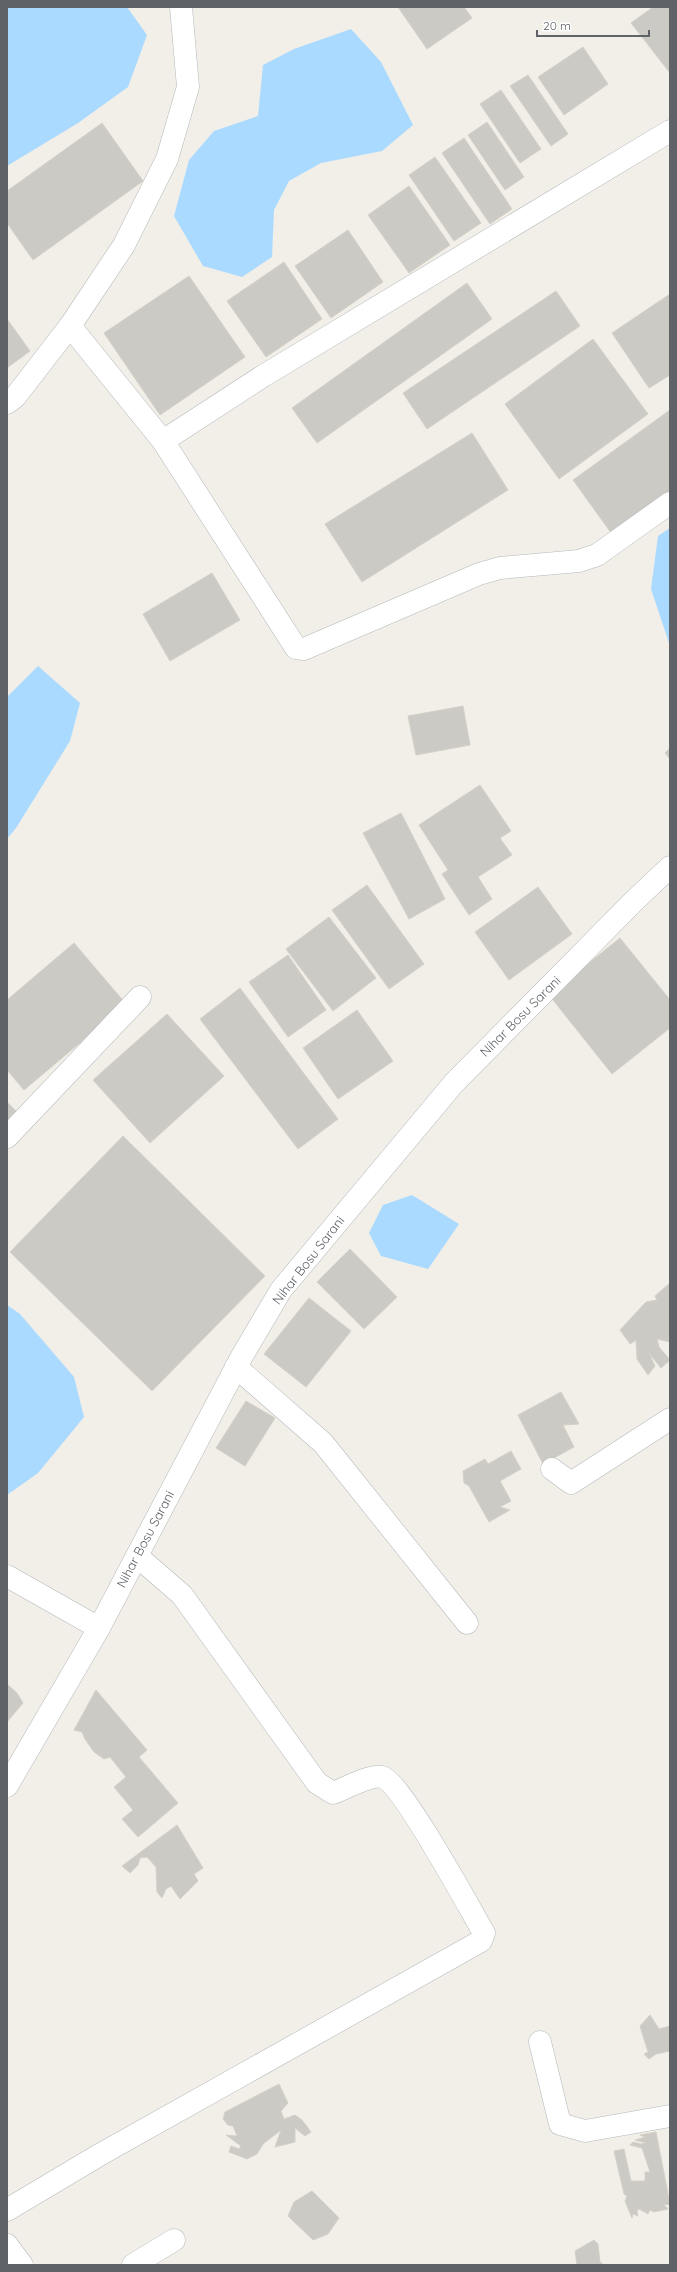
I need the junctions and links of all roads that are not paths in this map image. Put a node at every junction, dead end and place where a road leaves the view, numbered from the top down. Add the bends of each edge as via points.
1 (183, 7) edge
2 (670, 131) edge
3 (70, 326) junction
4 (7, 404) edge
5 (163, 441) junction
6 (670, 503) edge
7 (670, 867) edge
8 (140, 997) dead end
9 (7, 1137) edge
10 (236, 1367) junction
11 (670, 1419) edge
12 (552, 1469) dead end
13 (137, 1556) junction
14 (7, 1576) edge
15 (467, 1623) dead end
16 (98, 1628) junction
17 (7, 1786) edge
18 (540, 2042) dead end
19 (670, 2116) edge
20 (7, 2210) edge
21 (174, 2240) dead end
22 (7, 2245) edge
23 (22, 2265) edge
24 (133, 2265) edge

1 - 3 street via 188,87 168,159 124,245
2 - 5 street via 270,372
3 - 4 street
3 - 5 street
5 - 6 street via 296,648 304,648 493,570 579,561 598,554
7 - 10 street, Nihar Bosu Sarani via 454,1082 281,1290
8 - 9 street
10 - 13 street, Nihar Bosu Sarani
10 - 15 street via 323,1442
11 - 12 street via 572,1483
13 - 16 street, Nihar Bosu Sarani
13 - 20 street via 182,1596 317,1784 333,1793 370,1778 380,1776 388,1780 406,1803 484,1933 481,1941 101,2154
14 - 16 street
16 - 17 street, Nihar Bosu Sarani
18 - 19 street via 560,2124 585,2131
21 - 24 street
22 - 23 street

